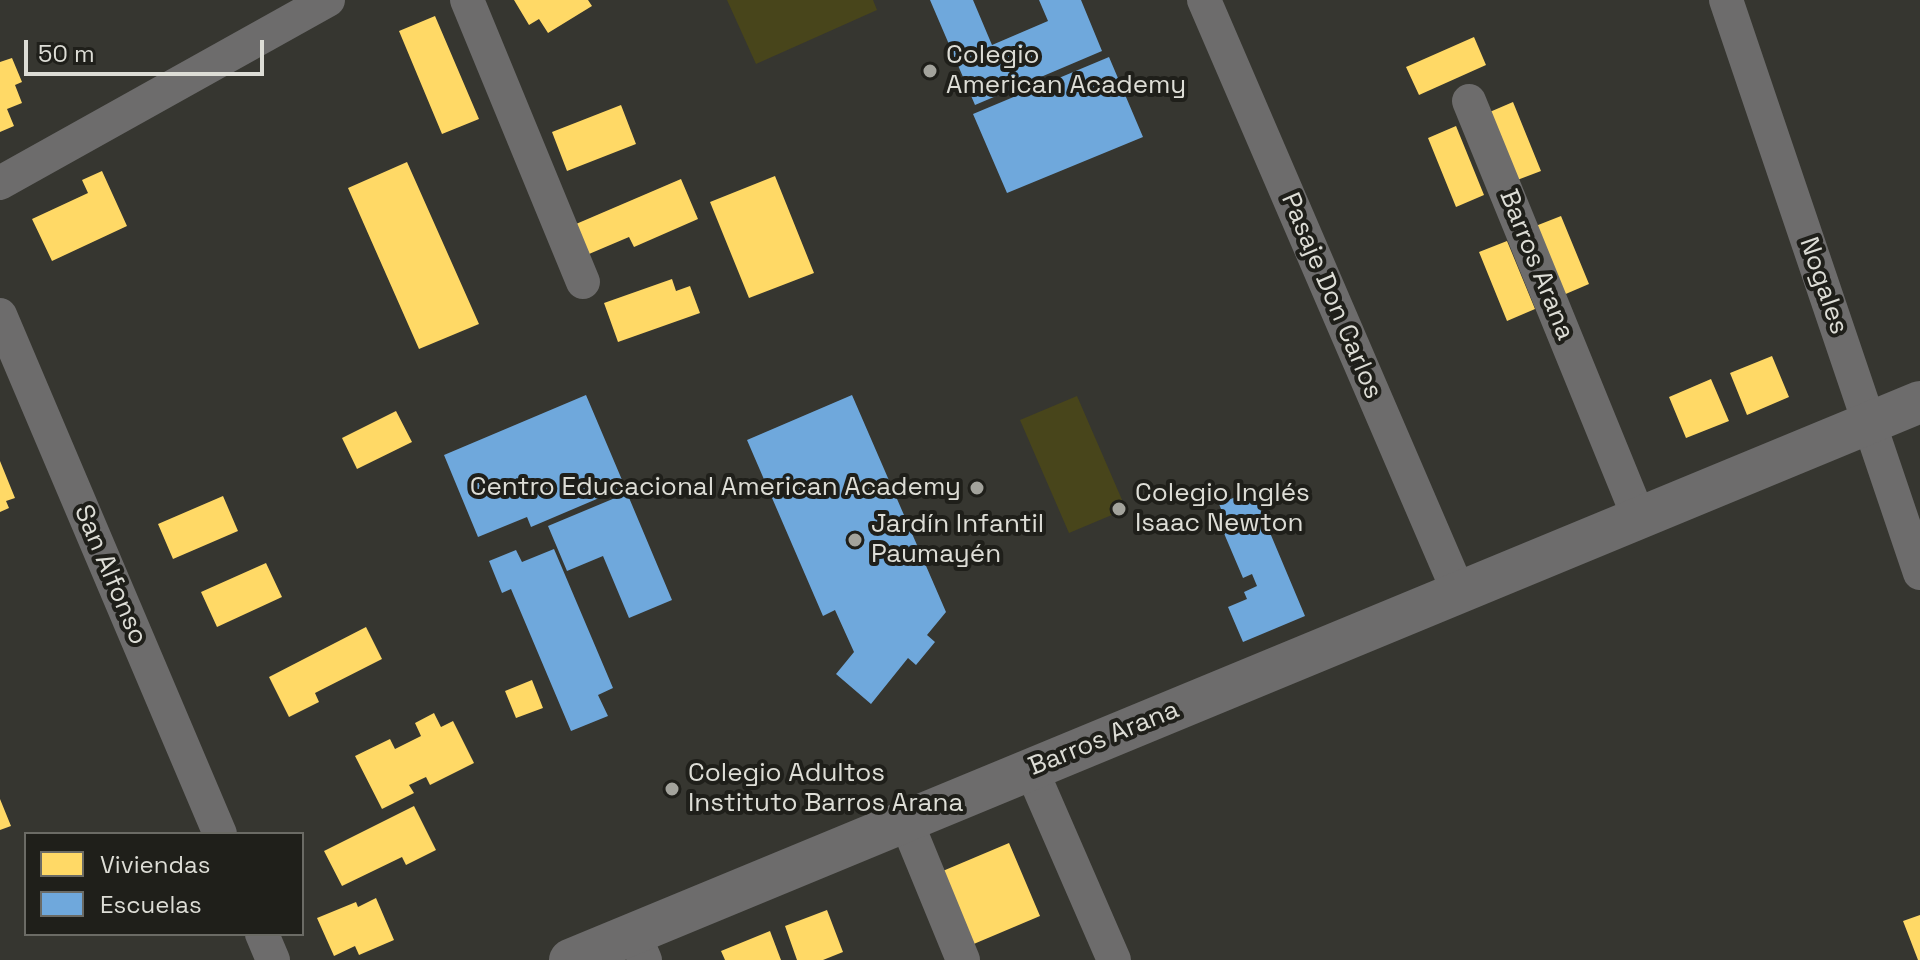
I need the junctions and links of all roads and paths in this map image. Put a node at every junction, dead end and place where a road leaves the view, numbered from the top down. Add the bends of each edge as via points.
1 (328, 0) edge
2 (467, 0) edge
3 (1204, 0) edge
4 (1726, 0) edge
5 (1469, 101) dead end
6 (0, 183) edge
7 (583, 282) dead end
8 (0, 315) edge
9 (1920, 402) edge
10 (1869, 423) junction
11 (1639, 518) junction
12 (1920, 573) edge
13 (1459, 593) junction
14 (1031, 769) junction
15 (906, 821) junction
16 (219, 832) edge
17 (263, 936) edge
18 (640, 947) edge
19 (273, 960) edge
20 (570, 960) edge
21 (963, 960) edge
22 (1114, 960) edge

1 - 6 street
2 - 7 street
3 - 13 street, Pasaje Don Carlos
4 - 10 street, Nogales
5 - 11 street, Barros Arana
8 - 16 street, San Alfonso
9 - 10 main road, Barros Arana
10 - 11 main road, Barros Arana
10 - 12 street, Nogales
11 - 13 main road, Barros Arana
13 - 14 main road, Barros Arana
14 - 15 main road, Barros Arana
14 - 22 street
15 - 18 main road, Barros Arana
15 - 21 street
17 - 19 street
18 - 20 main road, Barros Arana

